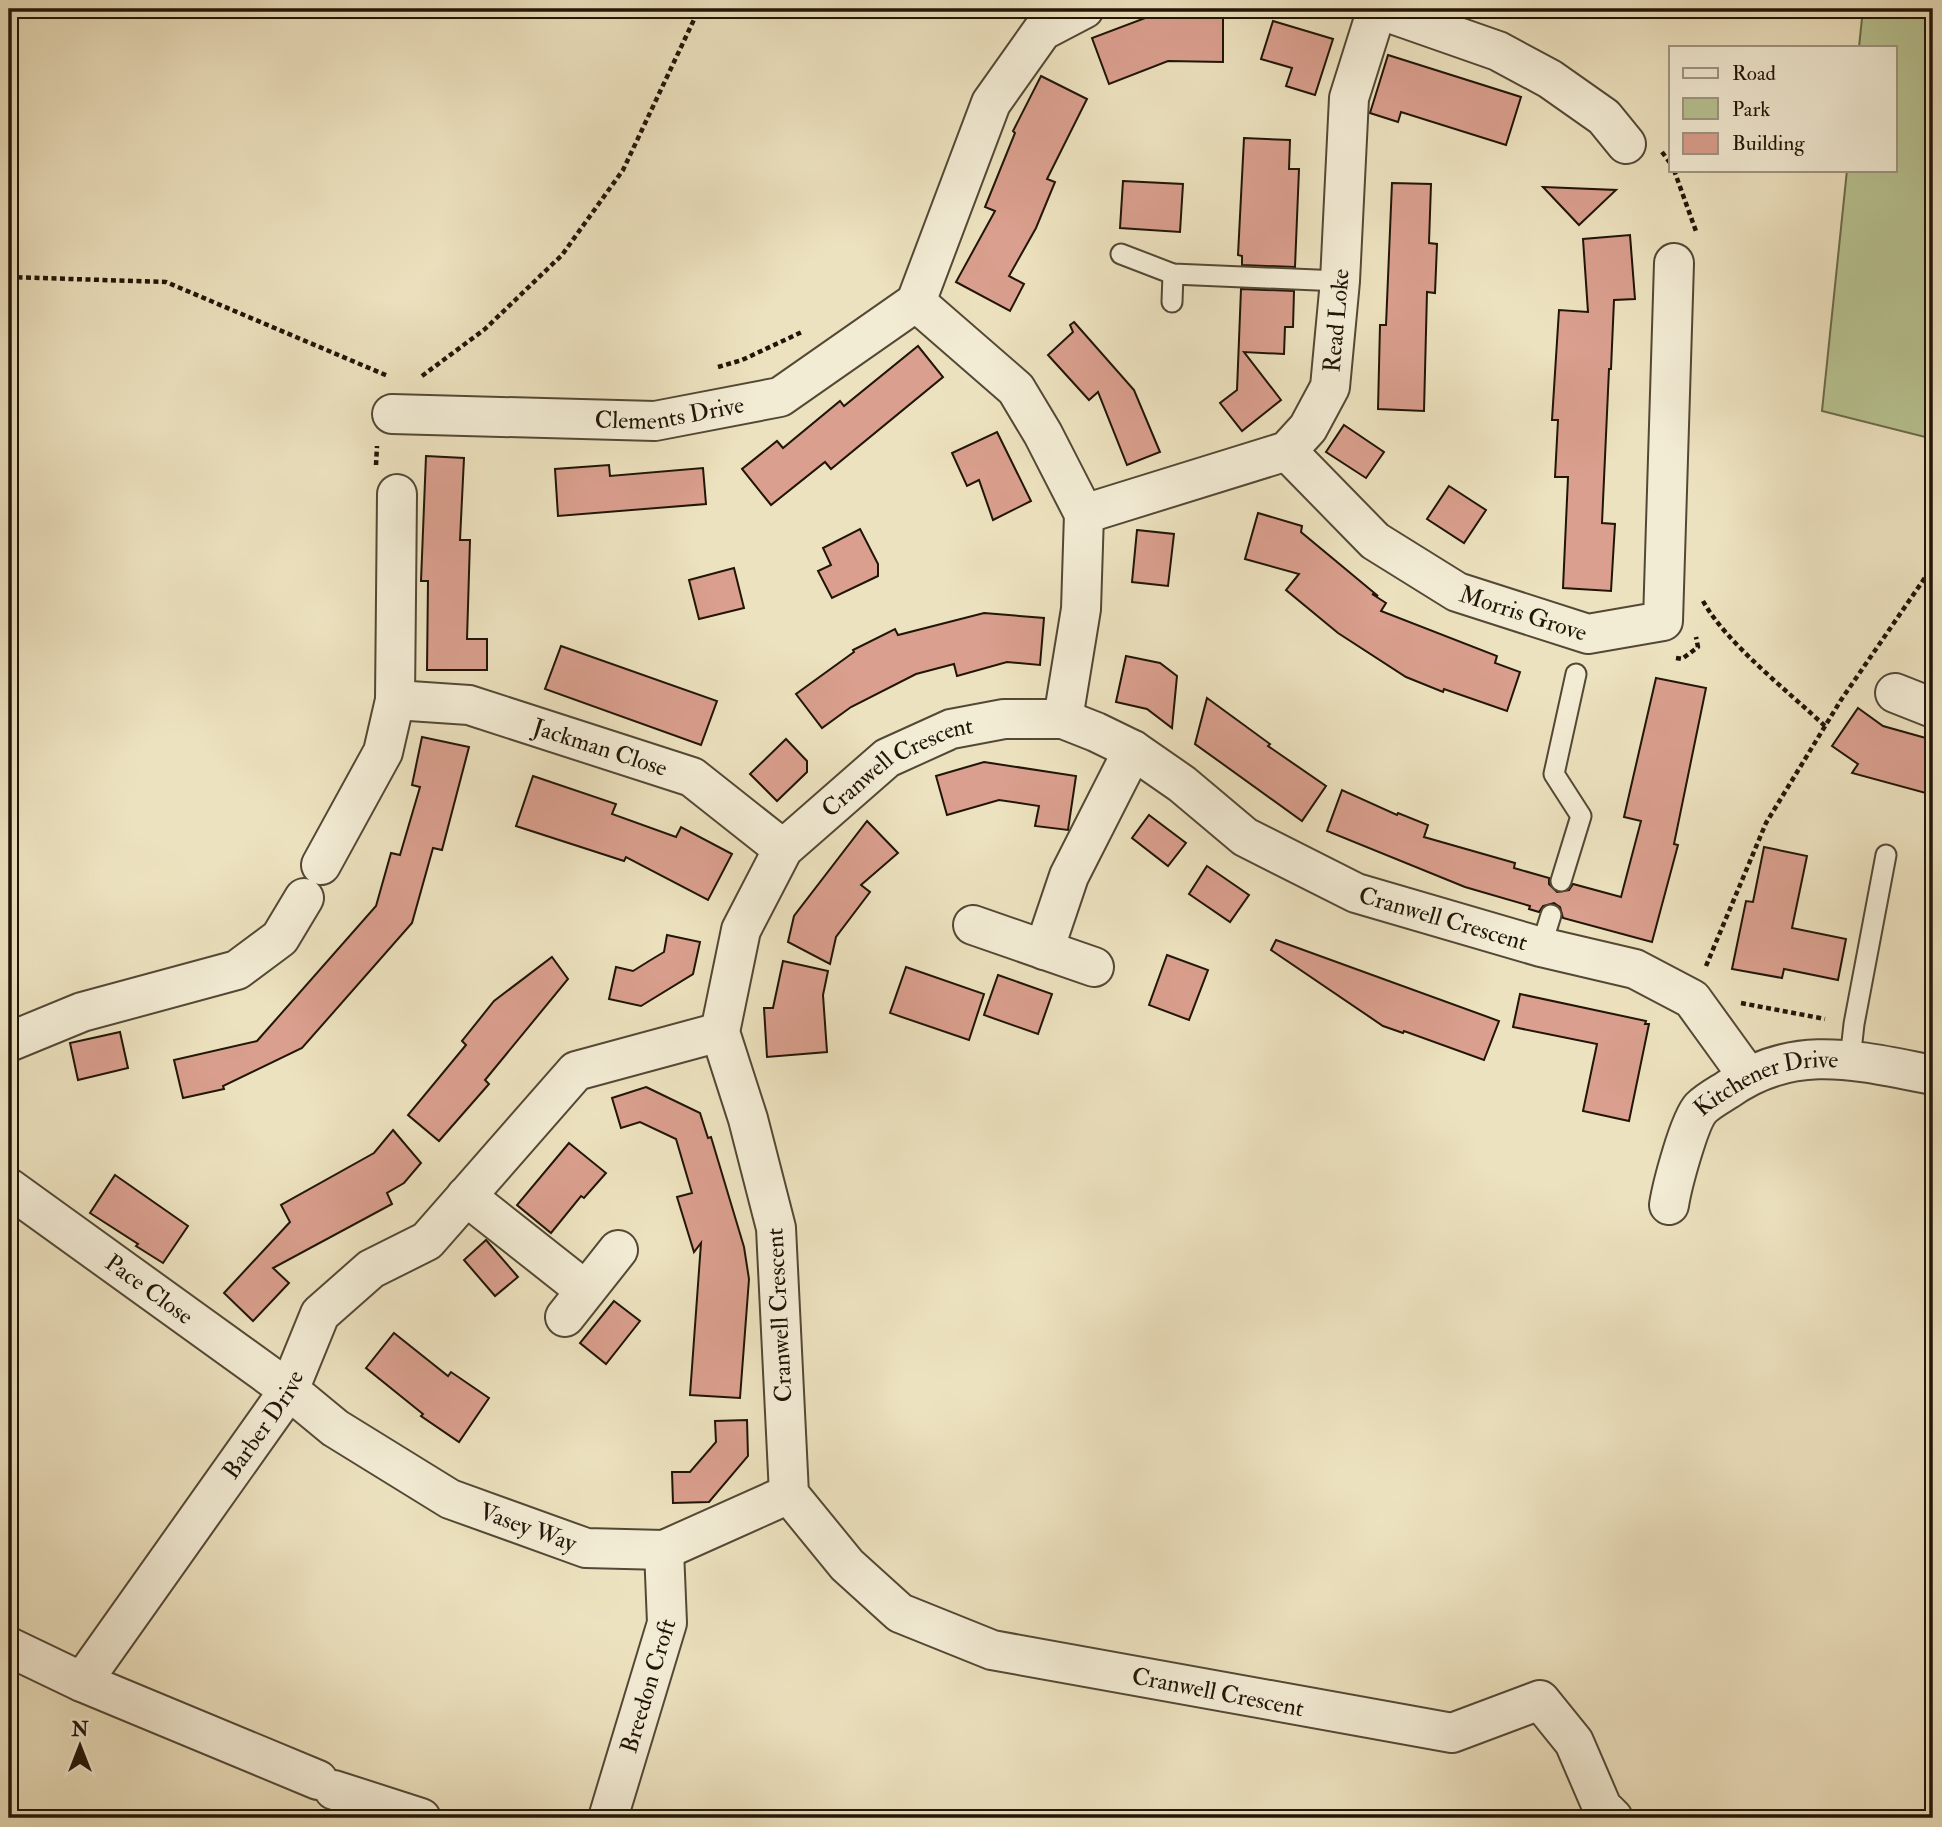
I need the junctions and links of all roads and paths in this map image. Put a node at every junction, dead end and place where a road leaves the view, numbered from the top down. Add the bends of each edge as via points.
1 (699, 9) edge
2 (1084, 9) edge
3 (1378, 9) edge
4 (1626, 144) dead end
5 (1675, 172) edge
6 (1686, 253) joint
7 (1121, 254) dead end
8 (1174, 274) junction
9 (9, 277) edge
10 (1340, 281) junction
11 (916, 302) junction
12 (1172, 302) dead end
13 (816, 326) dead end
14 (715, 368) dead end
15 (401, 399) junction
16 (1287, 451) junction
17 (386, 480) joint
18 (1084, 514) junction
19 (1933, 566) edge
20 (1697, 590) dead end
21 (1693, 626) dead end
22 (1669, 656) dead end
23 (1576, 674) dead end
24 (1895, 693) dead end
25 (395, 700) junction
26 (1933, 708) edge
27 (1063, 719) junction
28 (1826, 727) junction
29 (1133, 750) junction
30 (783, 849) junction
31 (1885, 855) dead end
32 (1561, 881) dead end
33 (973, 925) dead end
34 (1044, 950) junction
35 (1094, 967) dead end
36 (1692, 999) junction
37 (1736, 1002) dead end
38 (719, 1032) junction
39 (9, 1042) edge
40 (1852, 1042) junction
41 (1747, 1075) junction
42 (1933, 1075) edge
43 (9, 1188) edge
44 (466, 1196) junction
45 (1669, 1205) dead end
46 (618, 1250) dead end
47 (289, 1390) junction
48 (789, 1494) junction
49 (664, 1550) junction
50 (9, 1647) edge
51 (82, 1682) junction
52 (421, 1818) edge
53 (608, 1818) edge
54 (1614, 1818) edge

1 - 15 path via 622,170 562,255 485,329
2 - 11 street via 1042,31 991,103
3 - 4 street, Read Loke via 1498,51 1550,79 1604,117
3 - 10 street, Read Loke via 1349,98
5 - 6 path via 1698,230
6 - 16 street, Morris Grove via 1663,621 1588,634 1457,592 1375,541
7 - 8 lane
8 - 10 lane
8 - 12 lane
9 - 15 path via 166,282
10 - 16 street, Read Loke via 1330,387 1308,428
11 - 15 street, Clements Drive via 780,397 655,421
11 - 18 street via 1016,389
13 - 14 path
15 - 17 path via 377,438
16 - 18 street
17 - 25 street
18 - 27 street via 1081,609
19 - 28 path
20 - 28 path via 1710,614 1742,648
21 - 22 path via 1698,647 1682,659
23 - 32 lane via 1554,774 1581,817
24 - 26 street
25 - 30 street, Jackman Close via 469,705 692,777
25 - 39 street via 383,752 280,938 237,970 82,1012
27 - 29 street, Cranwell Crescent
27 - 30 street, Cranwell Crescent via 1004,719 951,729 887,758
28 - 36 path via 1766,823
29 - 34 street via 1069,876
29 - 36 street, Cranwell Crescent via 1245,837 1356,893 1546,931
30 - 38 street, Cranwell Crescent via 741,930
31 - 40 lane
33 - 34 street
34 - 35 street
36 - 41 street, Cranwell Crescent
37 - 40 path
38 - 44 street, Barber Drive via 576,1071
38 - 48 street, Cranwell Crescent via 748,1119 776,1228
40 - 41 street, Kitchener Drive
40 - 42 street, Kitchener Drive
41 - 45 street, Kitchener Drive via 1699,1109
43 - 47 street, Pace Close
44 - 46 street via 575,1304
44 - 47 street, Barber Drive via 427,1241 371,1269 320,1314
47 - 49 street, Vasey Way via 335,1428 450,1499 586,1548
47 - 51 street, Barber Drive
48 - 49 street, Vasey Way
48 - 54 street, Cranwell Crescent via 847,1565 900,1614 992,1650 1452,1733 1540,1700 1574,1742 1602,1807
49 - 53 street, Breedon Croft via 667,1623
50 - 51 street
51 - 52 street via 326,1785

